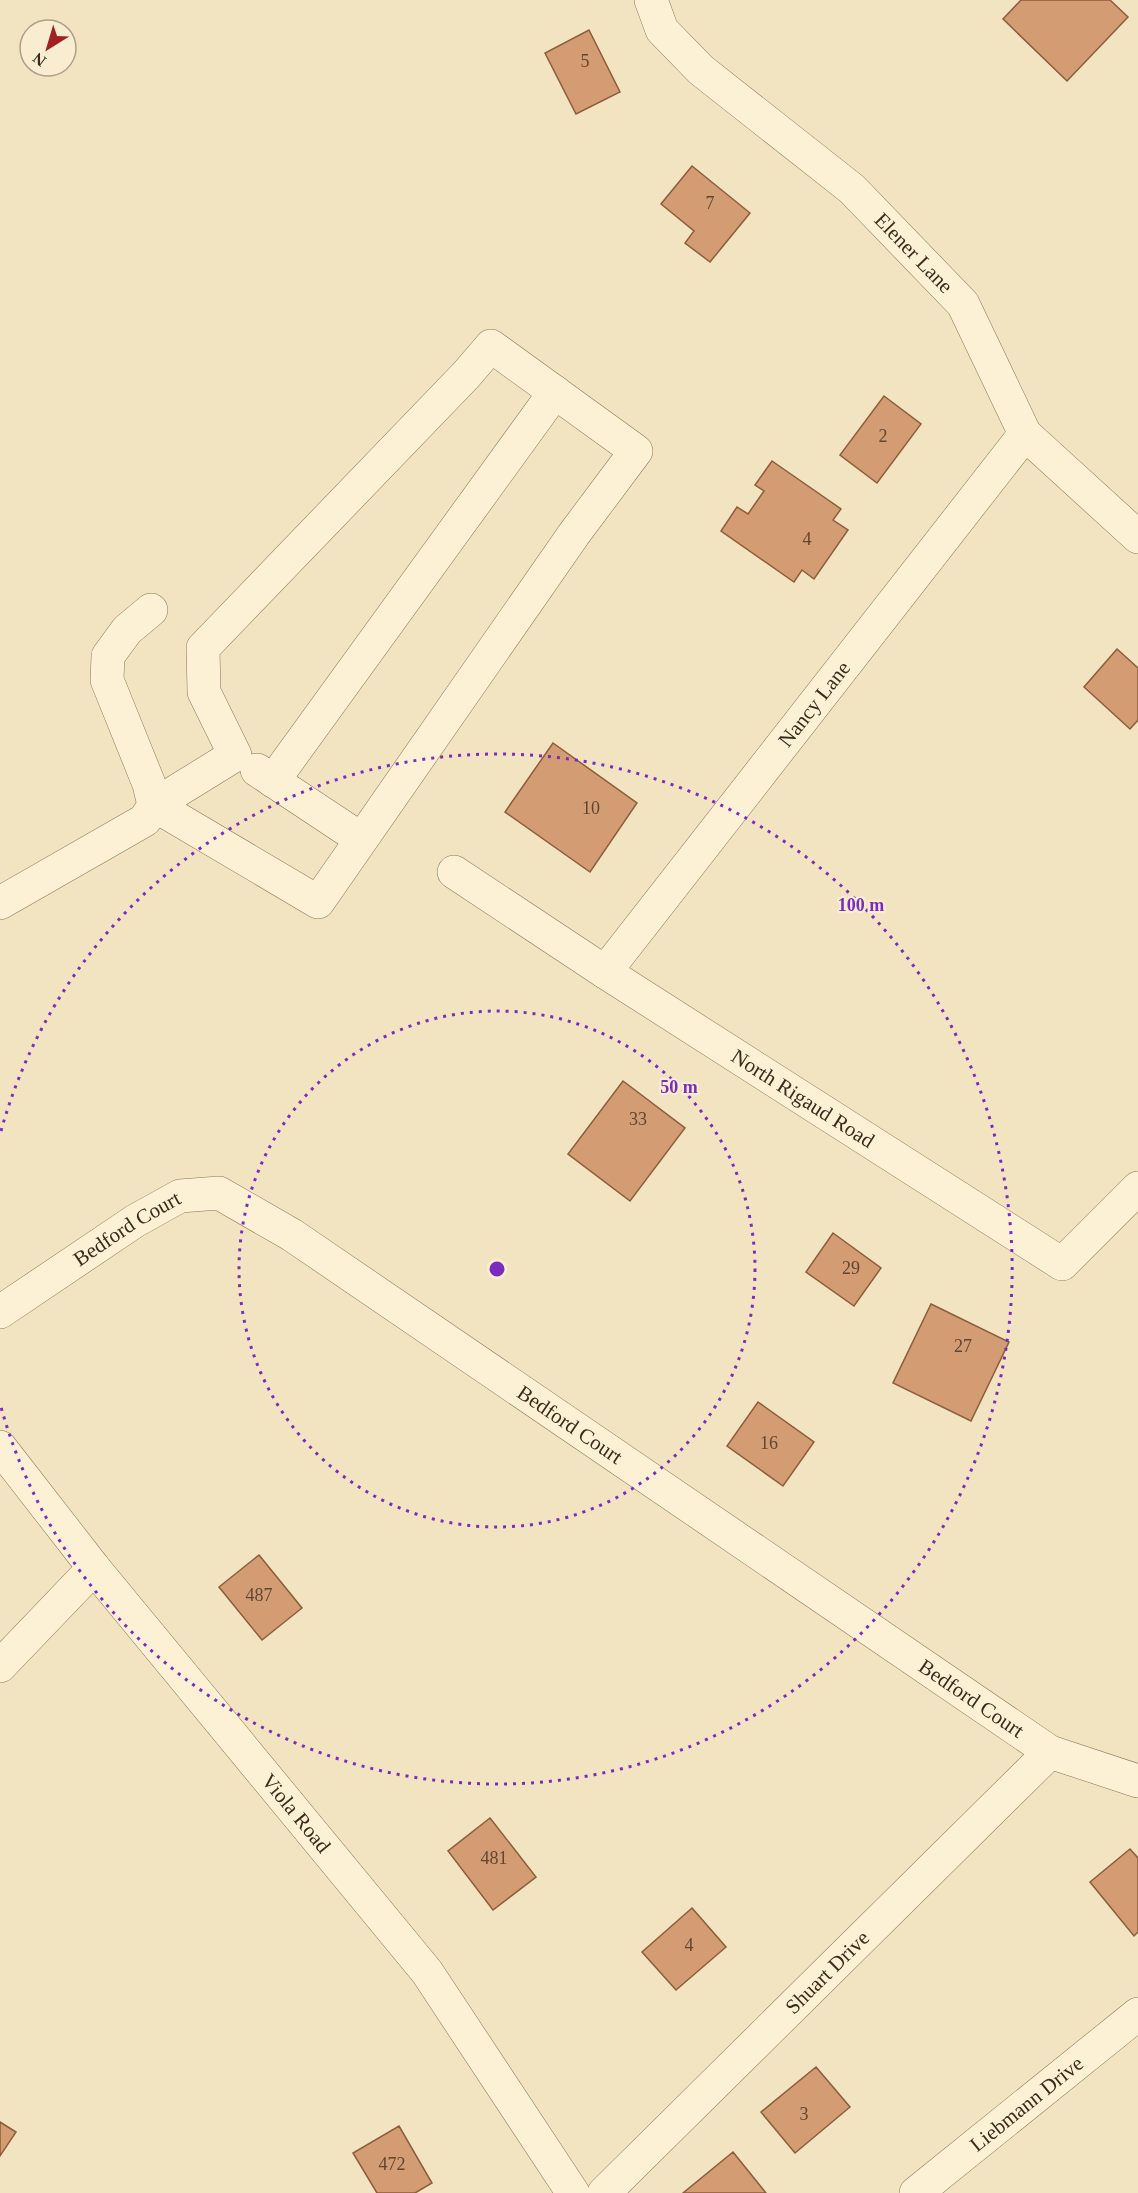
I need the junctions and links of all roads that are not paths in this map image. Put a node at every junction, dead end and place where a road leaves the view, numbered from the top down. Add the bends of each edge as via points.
1 (651, 0) edge
2 (555, 392) junction
3 (1025, 434) junction
4 (1138, 537) edge
5 (151, 610) dead end
6 (235, 755) junction
7 (273, 781) junction
8 (154, 805) junction
9 (362, 839) junction
10 (454, 872) dead end
11 (0, 903) edge
12 (605, 972) junction
13 (1138, 1188) edge
14 (0, 1312) edge
15 (0, 1447) edge
16 (94, 1568) junction
17 (0, 1666) edge
18 (1050, 1752) junction
19 (1138, 1781) edge
20 (1138, 2014) edge
21 (573, 2193) edge
22 (604, 2193) edge
23 (916, 2193) edge

1 - 3 street, Elener Lane via 662,30 680,51 852,189 963,304
2 - 6 street via 491,345 203,648 204,692
2 - 7 street
2 - 9 street via 636,452 567,544
3 - 4 street, Elener Lane
3 - 12 street, Nancy Lane
5 - 8 street via 127,630 108,656 107,680
6 - 7 street
6 - 8 street
7 - 9 street
8 - 9 street via 318,902
8 - 11 street via 146,820
10 - 12 street, North Rigaud Road
12 - 13 street, North Rigaud Road via 1062,1264
14 - 18 street, Bedford Court via 135,1221 180,1196 219,1193 292,1235
15 - 16 street, Viola Road
16 - 17 street
16 - 21 street, Viola Road via 427,1972
18 - 19 street, Bedford Court
18 - 22 street, Shuart Drive
20 - 23 street, Liebmann Drive

